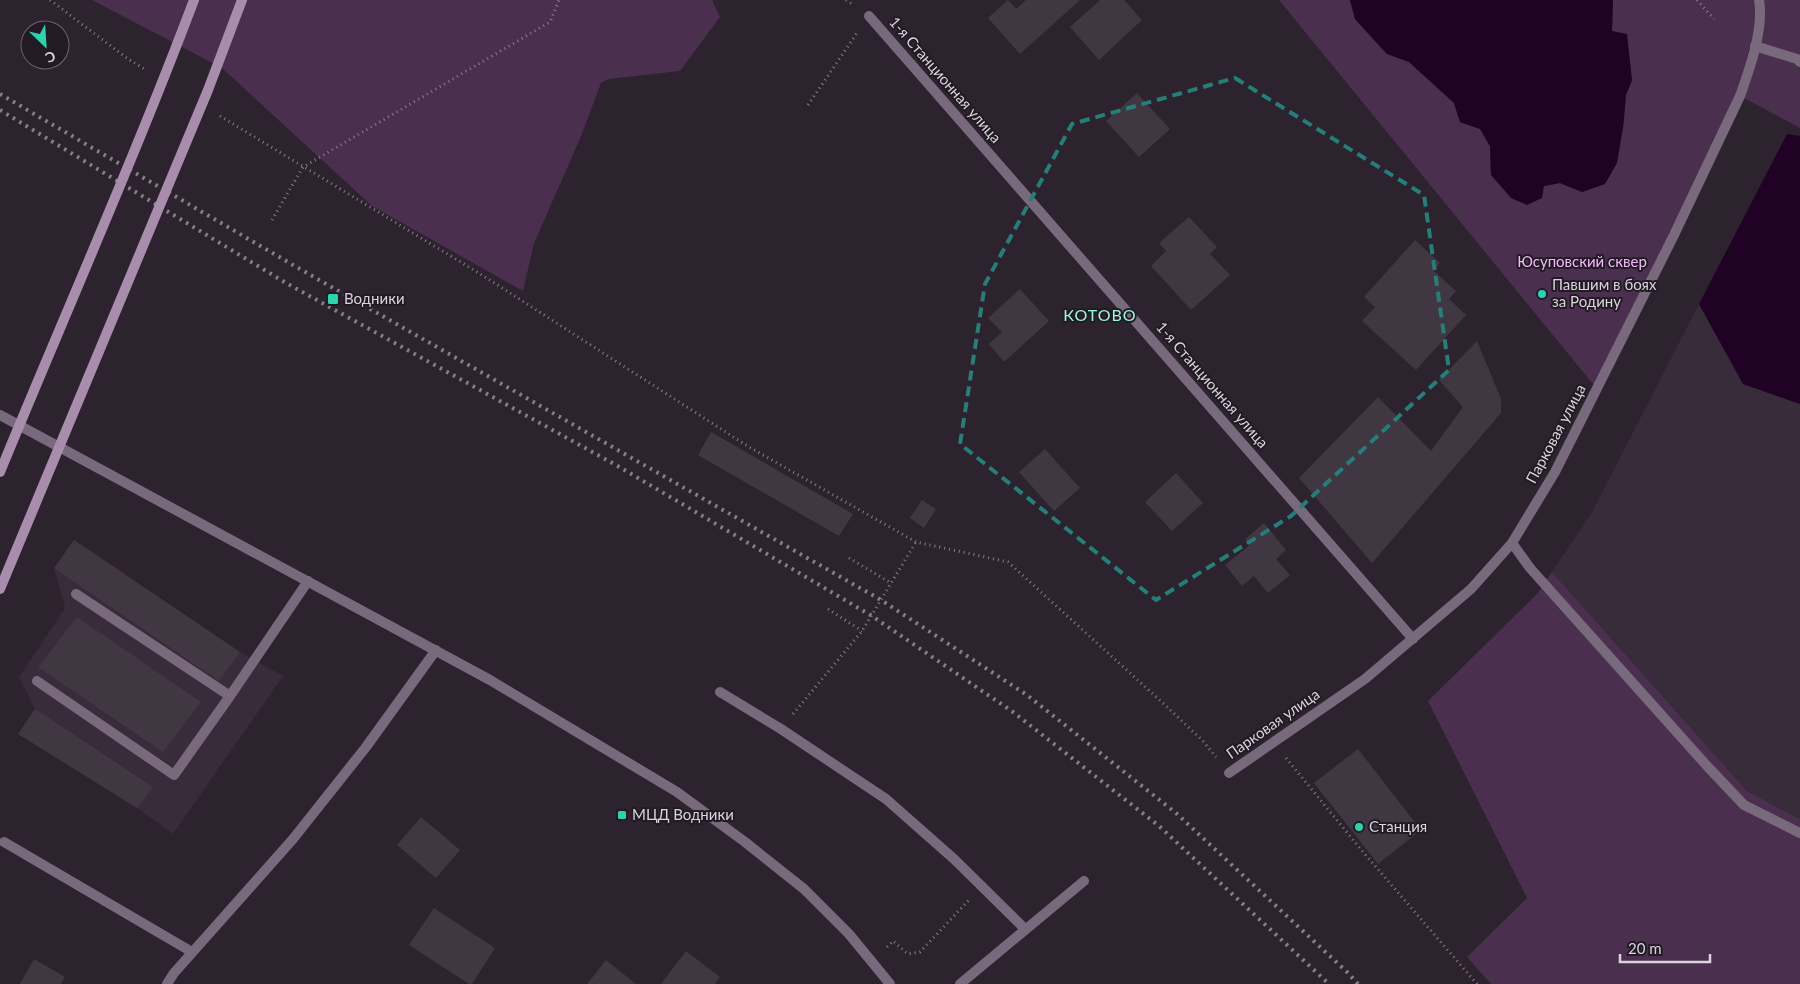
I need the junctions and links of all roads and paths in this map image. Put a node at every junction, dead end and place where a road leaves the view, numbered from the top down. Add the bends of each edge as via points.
1 (50, 0) edge
2 (194, 0) edge
3 (242, 0) edge
4 (559, 0) edge
5 (1697, 0) edge
6 (1759, 0) edge
7 (869, 16) joint
8 (1714, 19) dead end
9 (1755, 46) junction
10 (1800, 62) edge
11 (153, 74) dead end
12 (808, 105) dead end
13 (219, 115) dead end
14 (303, 167) junction
15 (272, 220) dead end
16 (0, 415) edge
17 (0, 472) edge
18 (916, 542) junction
19 (1512, 543) junction
20 (848, 558) dead end
21 (308, 581) junction
22 (891, 584) junction
23 (0, 589) edge
24 (76, 594) dead end
25 (828, 609) dead end
26 (862, 631) junction
27 (1413, 639) junction
28 (436, 650) junction
29 (37, 681) dead end
30 (720, 692) dead end
31 (230, 696) junction
32 (781, 729) junction
33 (1274, 742) junction
34 (1229, 773) joint
35 (1800, 833) edge
36 (4, 842) dead end
37 (1084, 881) dead end
38 (982, 887) junction
39 (1025, 929) junction
40 (887, 948) dead end
41 (192, 952) junction
42 (168, 984) edge
43 (890, 984) edge
44 (960, 984) edge
45 (1477, 984) edge

1 - 11 path
2 - 17 main road, bridge via 105,224
3 - 23 main road, bridge via 208,90
4 - 14 path via 550,22
5 - 8 path
6 - 9 street, Парковая улица via 1761,10
7 - 12 path
7 - 27 street, 1-я Станционная улица
9 - 10 street
9 - 19 street, Парковая улица via 1742,88 1674,235 1555,472
13 - 14 path
14 - 15 path
14 - 18 path via 482,275 749,448
16 - 21 street
18 - 22 path
18 - 34 path via 1008,562 1202,740
19 - 27 street, Парковая улица via 1471,589
19 - 35 street via 1530,568 1744,805
20 - 22 path
21 - 28 street
21 - 31 street
22 - 26 path
24 - 31 street
25 - 26 path
26 - 32 path
27 - 33 street, Парковая улица via 1366,678
28 - 41 street via 366,747 293,839
28 - 43 street via 677,792 804,889 849,934
29 - 31 street via 174,775
30 - 32 street
32 - 38 street via 886,799
33 - 34 street, Парковая улица
33 - 45 path via 1363,852
36 - 41 street
37 - 39 street
38 - 39 street
38 - 40 path via 920,952 908,954 893,941
39 - 44 street
41 - 42 street

